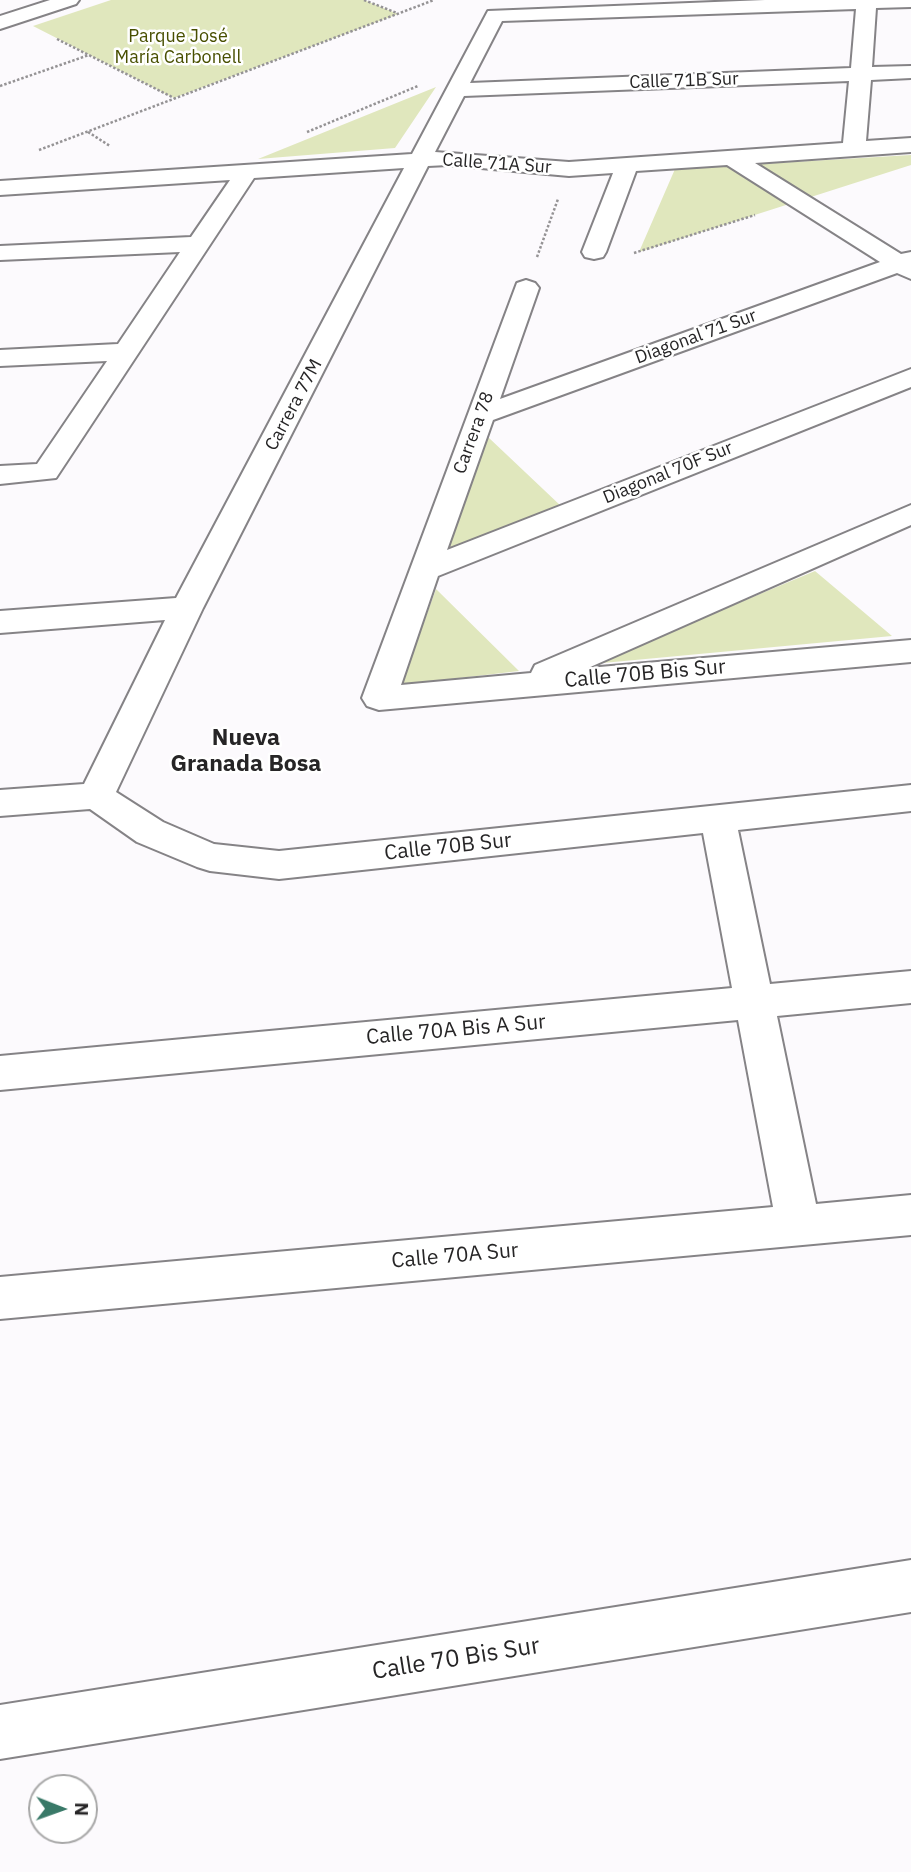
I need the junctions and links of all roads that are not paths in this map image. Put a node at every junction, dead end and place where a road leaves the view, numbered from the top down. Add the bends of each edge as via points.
1 (69, 0) edge
2 (867, 1) edge
3 (911, 1) edge
4 (555, 7) edge
5 (504, 10) edge
6 (8, 20) edge
7 (911, 72) edge
8 (859, 74) junction
9 (457, 90) junction
10 (911, 145) edge
11 (854, 149) junction
12 (732, 158) junction
13 (422, 159) junction
14 (72, 160) dead end
15 (624, 165) junction
16 (247, 171) junction
17 (0, 188) edge
18 (198, 244) junction
19 (594, 252) dead end
20 (0, 253) edge
21 (907, 265) edge
22 (526, 288) road end
23 (126, 352) junction
24 (0, 358) edge
25 (911, 377) edge
26 (481, 415) junction
27 (0, 475) edge
28 (911, 514) edge
29 (425, 570) junction
30 (187, 608) junction
31 (0, 622) edge
32 (911, 651) edge
33 (519, 686) junction
34 (379, 698) joint
35 (96, 796) junction
36 (911, 798) edge
37 (0, 803) edge
38 (718, 818) junction
39 (911, 987) edge
40 (754, 1002) junction
41 (0, 1073) edge
42 (911, 1215) edge
43 (798, 1224) junction
44 (0, 1297) edge
45 (911, 1586) edge
46 (0, 1732) edge

1 - 6 street
2 - 3 street
2 - 4 street
2 - 8 street
4 - 5 street
5 - 9 street, Carrera 77M
7 - 8 street, Calle 71B Sur
8 - 9 street, Calle 71B Sur
8 - 11 street
9 - 13 street, Carrera 77M
10 - 11 street, Calle 71A Sur
11 - 12 street, Calle 71A Sur
12 - 15 street, Calle 71A Sur
12 - 21 street
13 - 15 street, Calle 71A Sur via 569,169
13 - 16 street, Calle 71A Sur
13 - 30 street, Carrera 77M
14 - 17 street
15 - 19 street via 625,173
16 - 17 street, Calle 71A Sur
16 - 18 street
18 - 20 street
18 - 23 street
21 - 26 street, Diagonal 71 Sur
22 - 26 street, Carrera 78
23 - 24 street
23 - 27 street via 46,472
25 - 29 street, Diagonal 70F Sur
26 - 29 street, Carrera 78
28 - 33 street
29 - 34 street, Carrera 78
30 - 31 street
30 - 35 street, Carrera 77M
32 - 33 street, Calle 70B Bis Sur
33 - 34 street, Calle 70B Bis Sur
35 - 37 street
35 - 38 street, Calle 70B Sur via 150,832 210,857 279,865
36 - 38 street, Calle 70B Sur
38 - 40 street
39 - 40 street, Calle 70A Bis A Sur
40 - 41 street, Calle 70A Bis A Sur
40 - 43 street
42 - 43 street, Calle 70A Sur
43 - 44 street, Calle 70A Sur
45 - 46 street, Calle 70 Bis Sur

